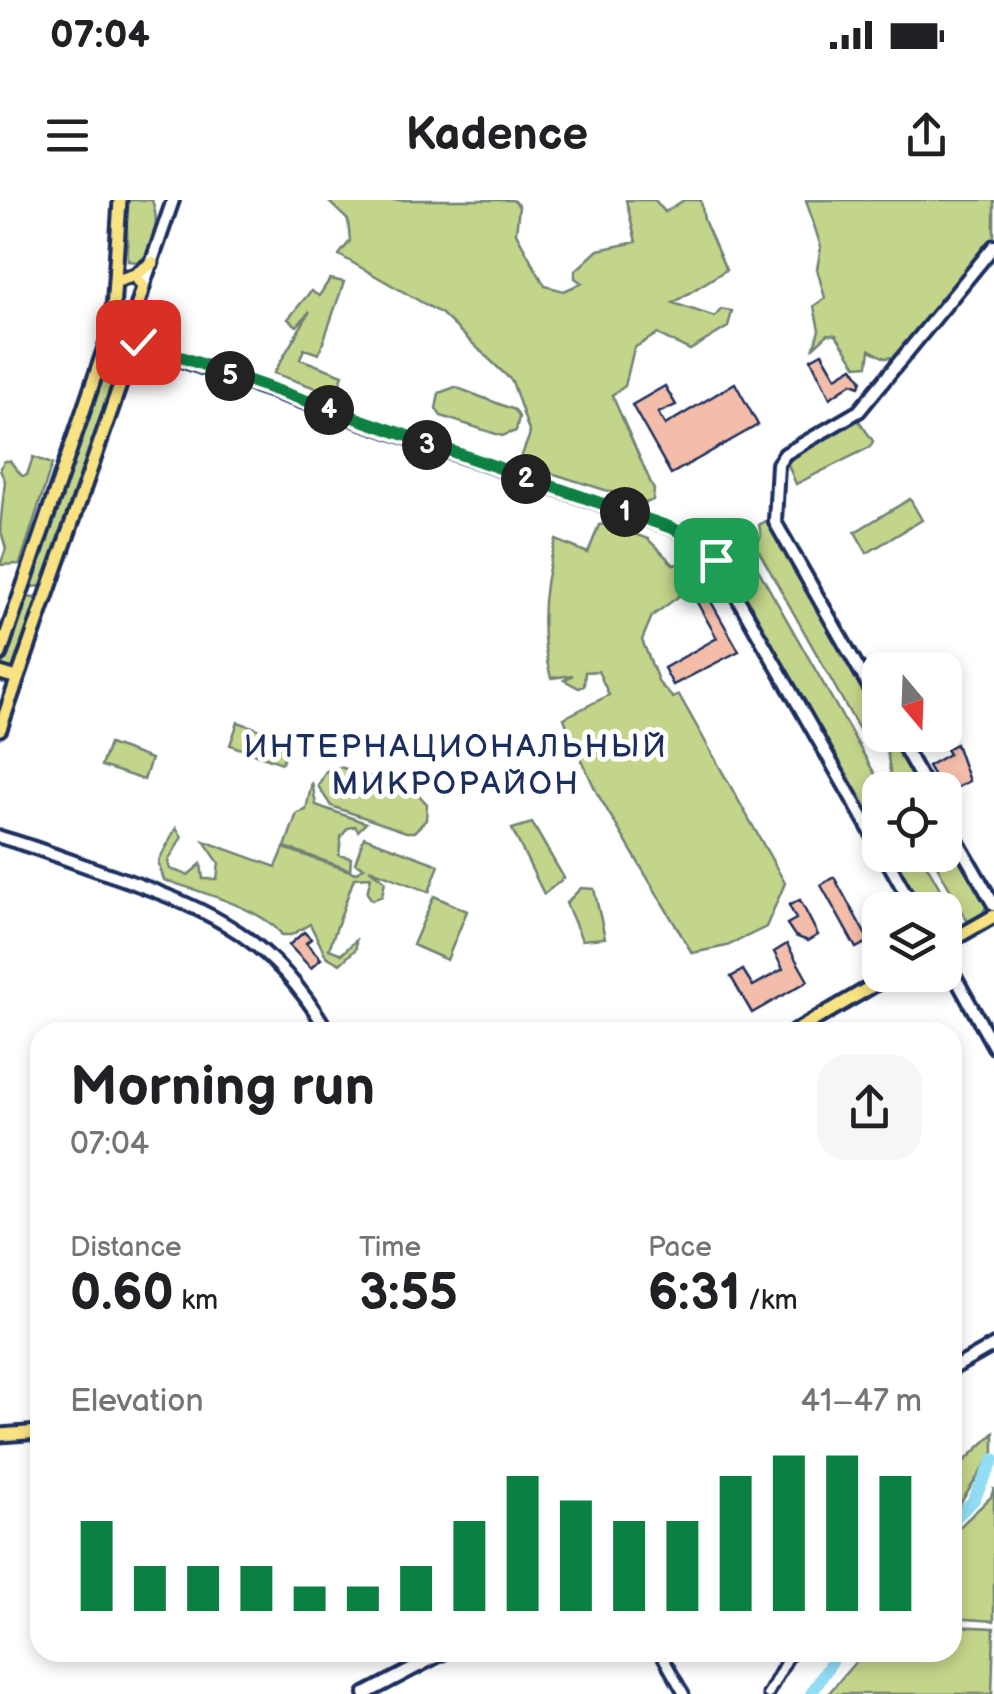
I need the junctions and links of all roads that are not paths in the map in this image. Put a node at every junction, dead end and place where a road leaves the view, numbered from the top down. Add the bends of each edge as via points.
1 (120, 200) edge
2 (173, 200) edge
3 (994, 246) edge
4 (152, 263) joint
5 (131, 279) junction
6 (112, 327) junction
7 (130, 331) junction
8 (21, 590) junction
9 (44, 597) junction
10 (0, 654) edge
11 (0, 673) edge
12 (862, 674) edge
13 (17, 678) junction
14 (0, 729) edge
15 (862, 816) edge
16 (0, 836) edge
17 (962, 849) edge
18 (994, 905) edge
19 (994, 916) edge
20 (962, 934) edge
21 (962, 989) edge
22 (862, 992) edge
23 (321, 1022) edge
24 (811, 1022) edge
25 (994, 1047) edge
26 (994, 1346) edge
27 (962, 1364) edge
28 (30, 1433) edge
29 (0, 1435) edge
30 (425, 1662) edge
31 (666, 1662) edge
32 (786, 1662) edge
33 (364, 1694) edge
34 (684, 1694) edge
35 (768, 1694) edge

1 - 5 main road via 118,256
2 - 4 main road
3 - 12 main road via 859,410 778,464 775,522
4 - 5 main road
5 - 6 main road
5 - 7 main road
6 - 7 main road
6 - 8 main road
7 - 9 main road via 129,359
7 - 15 main road via 144,347 697,541 716,560
8 - 9 main road
8 - 10 main road
9 - 13 main road
11 - 13 main road
13 - 14 main road
16 - 23 main road via 166,894 233,925 292,978
17 - 18 main road
19 - 20 main road
21 - 25 main road
22 - 24 main road
26 - 27 main road
28 - 29 main road
30 - 33 main road
31 - 34 street
32 - 35 street

